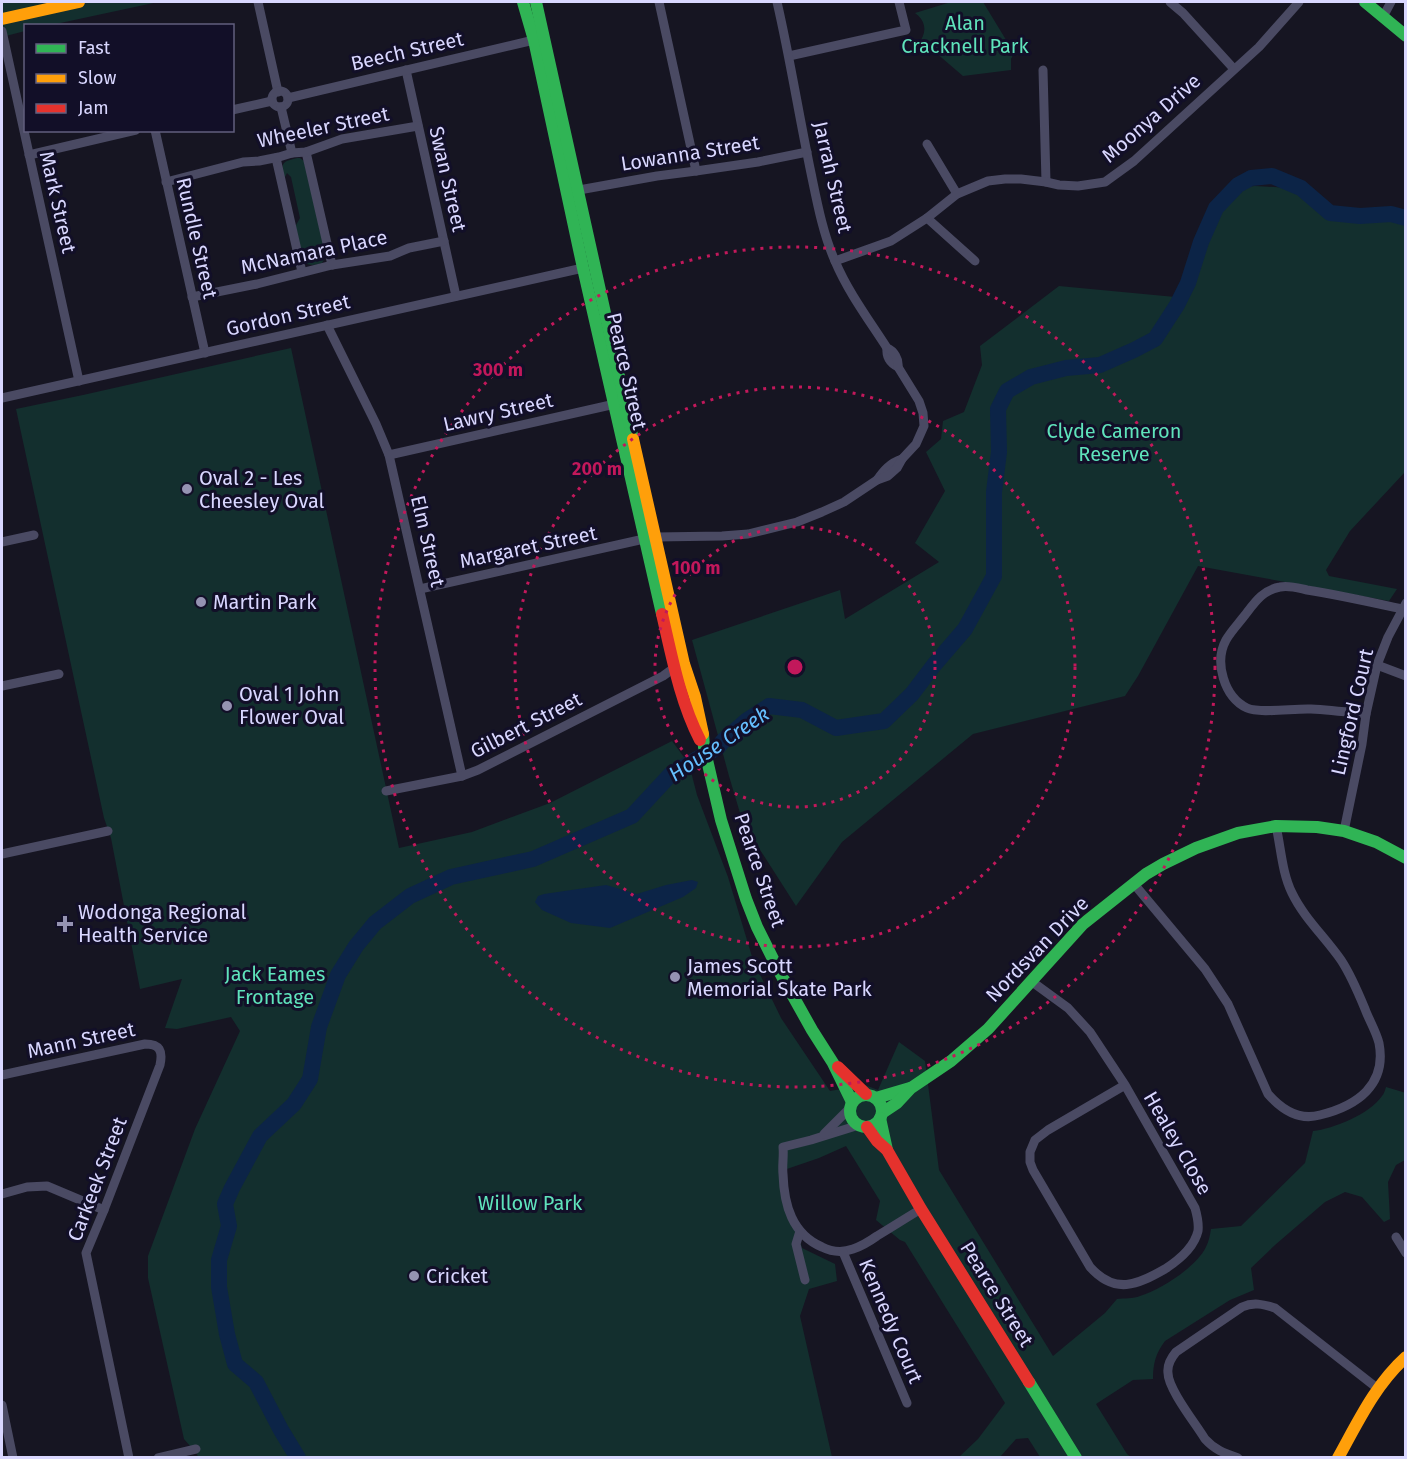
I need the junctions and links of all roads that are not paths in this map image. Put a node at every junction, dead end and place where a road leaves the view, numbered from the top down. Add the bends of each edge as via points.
1 (79, 2) edge
2 (258, 2) edge
3 (523, 2) edge
4 (536, 2) edge
5 (659, 2) edge
6 (777, 2) edge
7 (899, 2) edge
8 (1170, 2) edge
9 (1299, 2) edge
10 (1365, 2) edge
11 (1391, 2) edge
12 (1383, 17) junction
13 (2, 19) edge
14 (2, 31) edge
15 (1406, 36) edge
16 (539, 39) junction
17 (789, 56) junction
18 (1234, 69) junction
19 (406, 70) junction
20 (1043, 70) dead end
21 (278, 92) junction
22 (288, 98) junction
23 (272, 101) junction
24 (281, 107) junction
25 (234, 110) edge
26 (418, 126) junction
27 (127, 132) edge
28 (155, 132) edge
29 (927, 144) dead end
30 (306, 152) junction
31 (807, 152) junction
32 (292, 153) junction
33 (28, 155) junction
34 (276, 158) junction
35 (696, 171) junction
36 (166, 182) junction
37 (1046, 182) junction
38 (573, 191) junction
39 (957, 194) junction
40 (927, 218) junction
41 (444, 241) junction
42 (835, 261) junction
43 (975, 261) dead end
44 (332, 266) junction
45 (588, 267) junction
46 (302, 272) junction
47 (456, 296) junction
48 (192, 297) junction
49 (327, 325) junction
50 (205, 353) junction
51 (79, 381) junction
52 (2, 398) edge
53 (615, 404) junction
54 (390, 455) junction
55 (34, 535) dead end
56 (650, 538) junction
57 (2, 542) edge
58 (420, 589) junction
59 (1403, 606) edge
60 (1377, 665) junction
61 (679, 666) junction
62 (59, 674) dead end
63 (1406, 676) edge
64 (2, 686) edge
65 (1366, 714) junction
66 (462, 776) junction
67 (386, 791) dead end
68 (1276, 826) junction
69 (108, 831) dead end
70 (1344, 831) junction
71 (2, 854) edge
72 (1406, 858) edge
73 (1134, 884) junction
74 (1031, 981) junction
75 (162, 1056) joint
76 (833, 1062) junction
77 (2, 1075) edge
78 (1125, 1085) junction
79 (911, 1088) junction
80 (871, 1096) junction
81 (851, 1105) junction
82 (881, 1116) junction
83 (863, 1126) junction
84 (822, 1136) junction
85 (887, 1150) junction
86 (2, 1194) edge
87 (921, 1209) junction
88 (104, 1210) junction
89 (800, 1231) junction
90 (1396, 1237) dead end
91 (843, 1252) junction
92 (1406, 1253) edge
93 (805, 1280) dead end
94 (1406, 1357) edge
95 (1377, 1388) junction
96 (907, 1403) dead end
97 (2, 1405) edge
98 (196, 1449) dead end
99 (13, 1458) edge
100 (129, 1458) edge
101 (158, 1458) edge
102 (1076, 1458) edge
103 (1238, 1458) edge
104 (1338, 1458) edge

1 - 13 main road
2 - 21 street
3 - 16 main road, Pearce Street
4 - 16 main road, Pearce Street
5 - 35 street
6 - 17 street, Jarrah Street
7 - 17 street via 906,30
8 - 18 street
9 - 18 street, Moonya Drive
10 - 12 main road
11 - 12 street
12 - 15 main road
14 - 33 street, Mark Street
16 - 19 street, Beech Street
16 - 38 main road, Pearce Street
17 - 31 street, Jarrah Street
18 - 37 street, Moonya Drive via 1134,161 1105,182 1078,186
19 - 22 street, Beech Street
19 - 26 street, Swan Street
20 - 37 street
21 - 22 street
21 - 23 street
22 - 24 street
23 - 24 street
23 - 25 street
24 - 32 street
26 - 30 street, Wheeler Street via 342,140
26 - 41 street, Swan Street
27 - 33 street
28 - 36 street, Rundle Street
29 - 39 street
30 - 32 street, Wheeler Street
30 - 44 street
31 - 35 street, Lowanna Street
31 - 42 street, Jarrah Street via 819,212
32 - 34 street, Wheeler Street
33 - 51 street, Mark Street
34 - 36 street, Wheeler Street via 243,162
34 - 46 street
35 - 38 street, Lowanna Street
36 - 48 street, Rundle Street
37 - 39 street, Moonya Drive via 1005,178
38 - 45 main road, Pearce Street
39 - 40 street, Moonya Drive
40 - 42 street, Moonya Drive via 891,241
40 - 43 street
41 - 44 street, McNamara Place
41 - 47 street, Swan Street
42 - 56 street, Jarrah Street via 886,348 892,350 919,401 924,426 916,444 902,459 892,462 877,480 844,502 797,522 748,534
44 - 46 street, McNamara Place
45 - 47 street, Gordon Street
45 - 53 main road, Pearce Street
45 - 56 main road, Pearce Street
46 - 48 street, McNamara Place
47 - 49 street, Gordon Street
48 - 50 street, Rundle Street
49 - 50 street, Gordon Street
49 - 54 street, Elm Street
50 - 51 street, Gordon Street
51 - 52 street, Gordon Street
53 - 54 street, Lawry Street
53 - 56 main road, Pearce Street
54 - 58 street, Elm Street
55 - 57 street
56 - 58 street, Margaret Street
56 - 61 main road, Pearce Street
58 - 66 street, Elm Street
59 - 60 street, Lingford Court
59 - 65 street via 1279,587 1257,600 1222,650 1220,665 1226,685 1245,707
60 - 63 street
60 - 65 street, Lingford Court
61 - 66 street, Gilbert Street
61 - 76 main road, Pearce Street via 735,867 757,927
62 - 64 street
65 - 70 street, Lingford Court
66 - 67 street, Gilbert Street
68 - 70 main road, Nordsvan Drive
68 - 73 main road, Nordsvan Drive via 1238,833 1196,848
68 - 73 street via 1292,893 1341,961 1378,1041 1379,1068 1371,1087 1358,1100 1342,1107 1314,1117 1278,1106 1268,1094 1228,1004 1205,969
69 - 71 street
70 - 72 main road, Nordsvan Drive
73 - 74 main road, Nordsvan Drive via 1083,924
74 - 78 street, Healey Close via 1068,1008 1090,1032
74 - 79 main road, Nordsvan Drive via 988,1029
75 - 77 street, Mann Street via 153,1044 145,1044
75 - 88 street, Carkeek Street
76 - 80 main road, Pearce Street
76 - 81 main road, Pearce Street
78 - 78 street, Healey Close via 1195,1208 1198,1225 1193,1243 1185,1253 1136,1284 1120,1284 1097,1275 1084,1259 1030,1162 1035,1140
79 - 80 main road, Nordsvan Drive
79 - 82 main road, Nordsvan Drive
80 - 81 main road via 857,1097
80 - 82 main road via 881,1104
81 - 83 main road via 852,1118
81 - 84 street
82 - 83 main road via 877,1123
82 - 85 main road, Pearce Street
83 - 84 street
83 - 85 main road, Pearce Street
84 - 89 street, Kennedy Court via 783,1147 787,1203
85 - 87 main road, Pearce Street
86 - 88 street via 47,1186
87 - 91 street, Kennedy Court via 861,1246
87 - 102 main road, Pearce Street
88 - 100 street, Carkeek Street via 86,1252
89 - 91 street, Kennedy Court via 825,1249
89 - 93 street, Kennedy Court via 796,1244
90 - 92 street
91 - 96 street, Kennedy Court
94 - 95 main road
95 - 103 street via 1275,1308 1257,1304 1242,1307 1176,1352 1168,1372 1170,1384 1205,1439 1212,1447
95 - 104 main road
97 - 99 street
98 - 101 street

